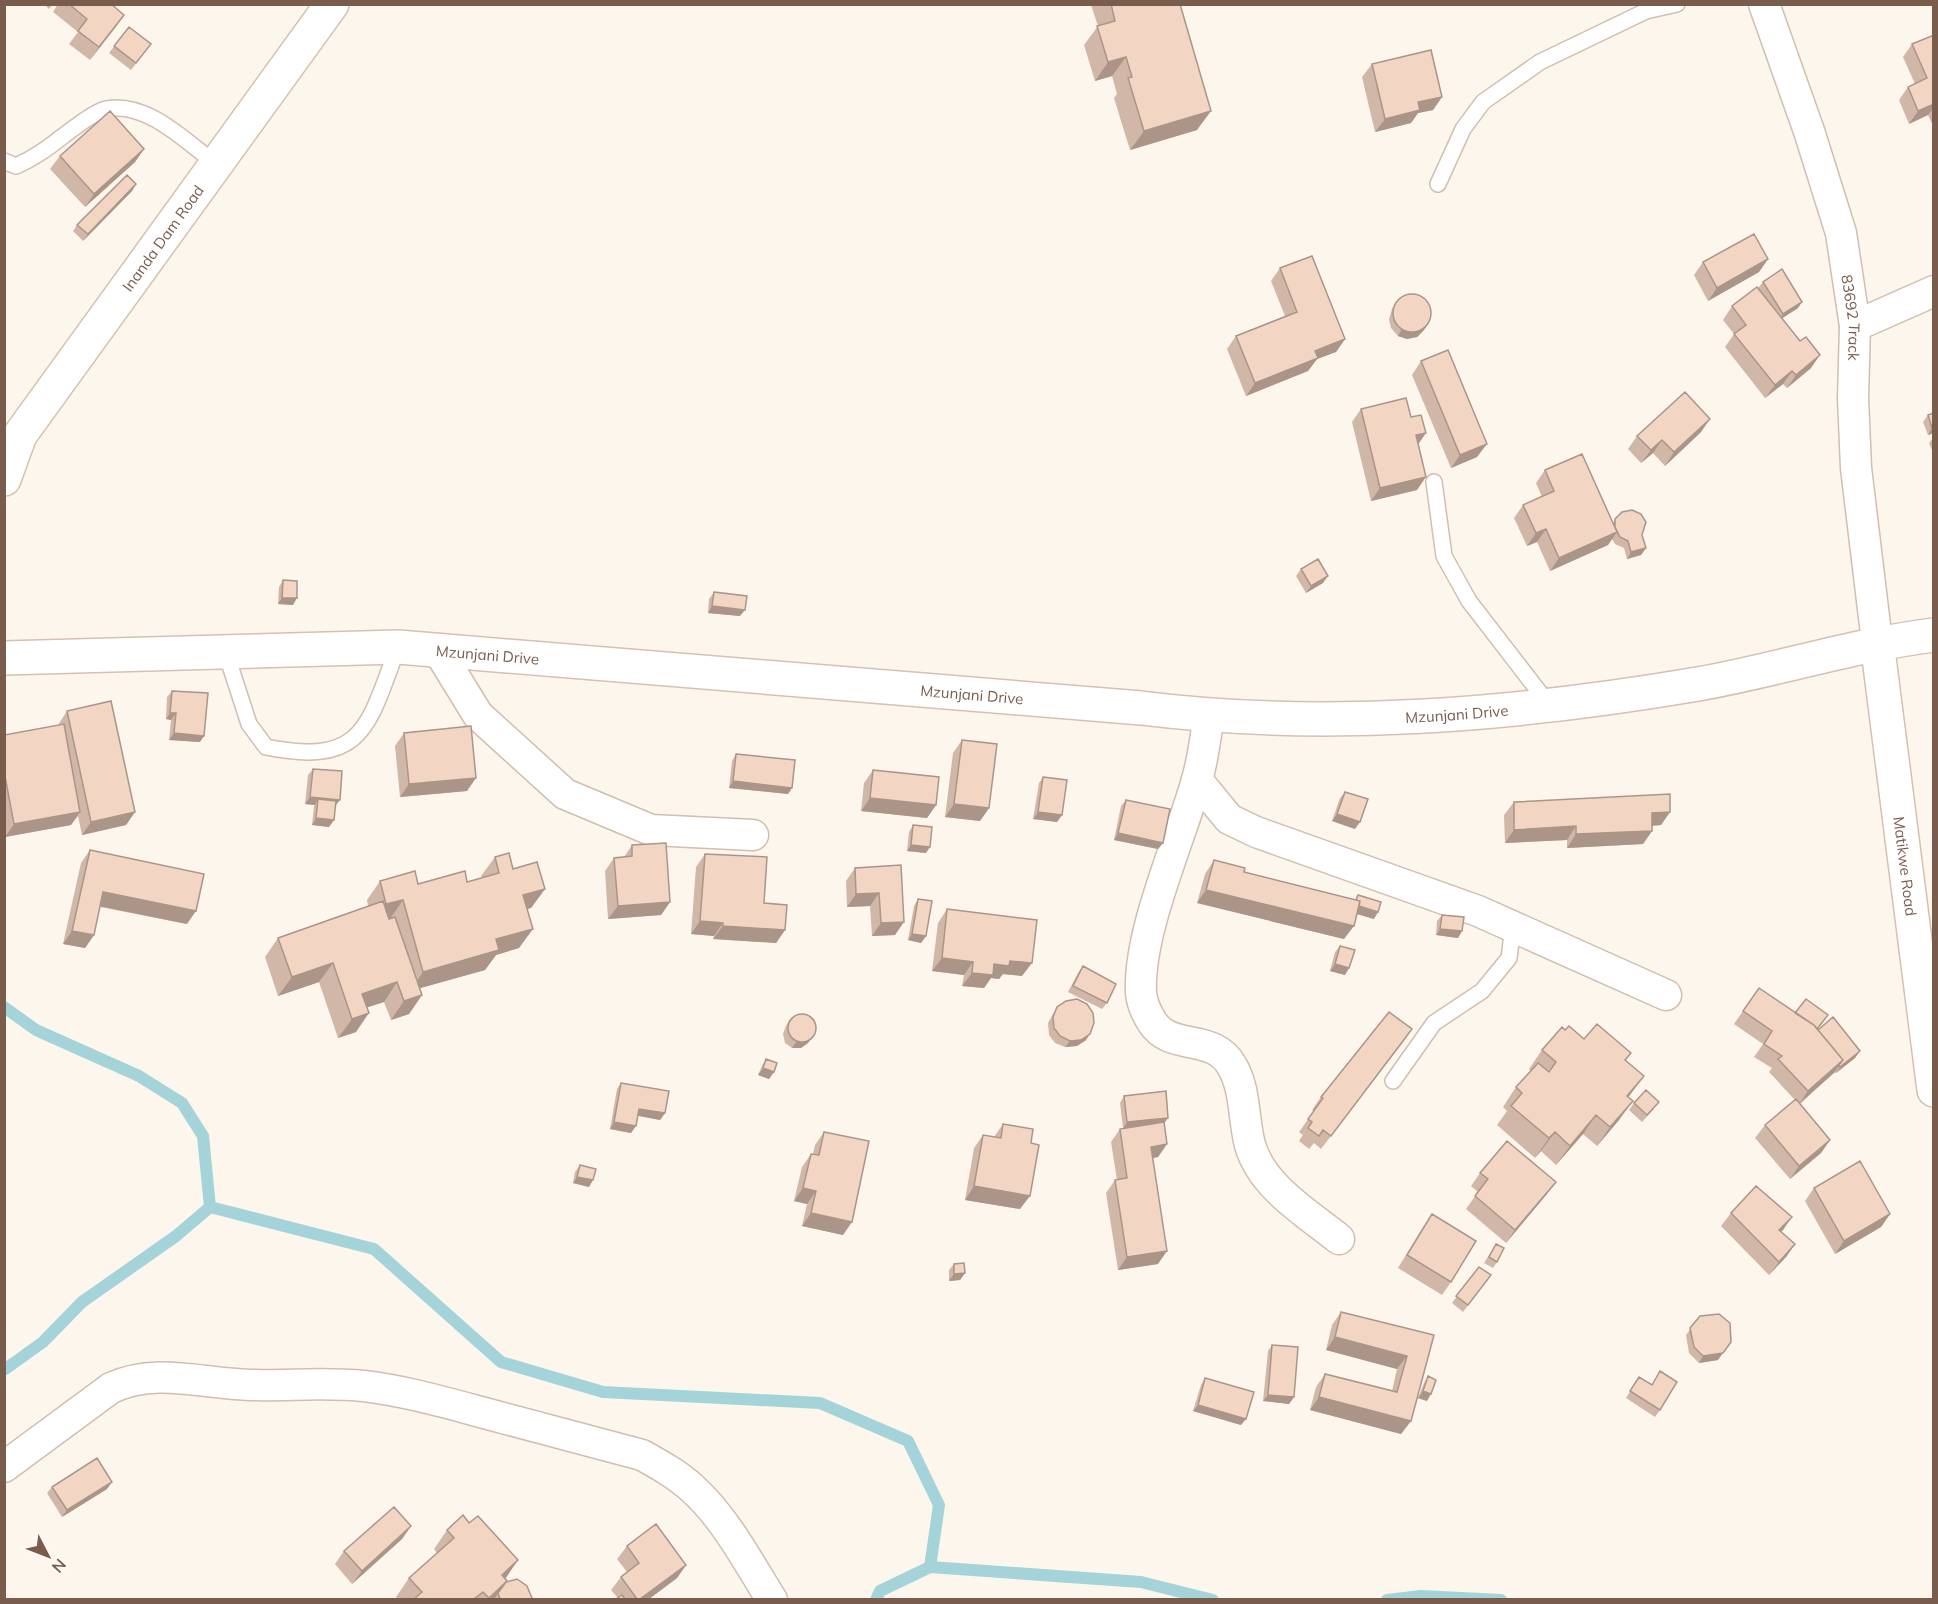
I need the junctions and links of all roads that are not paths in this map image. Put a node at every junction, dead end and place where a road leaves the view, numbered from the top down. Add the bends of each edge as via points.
1 (332, 4) edge
2 (1677, 4) edge
3 (1764, 4) edge
4 (4, 161) edge
5 (215, 163) junction
6 (1438, 184) dead end
7 (1934, 291) edge
8 (1855, 326) junction
9 (4, 479) edge
10 (1434, 482) dead end
11 (1934, 635) edge
12 (1877, 642) junction
13 (398, 647) junction
14 (225, 650) junction
15 (438, 650) junction
16 (4, 658) edge
17 (1550, 706) junction
18 (1209, 716) junction
19 (1197, 780) junction
20 (753, 835) dead end
21 (1513, 927) junction
22 (1666, 995) dead end
23 (1393, 1081) dead end
24 (1934, 1090) edge
25 (1339, 1239) dead end
26 (4, 1467) edge
27 (772, 1599) edge

1 - 5 main road, Inanda Dam Road
2 - 6 lane via 1646,11 1540,62 1483,102 1463,129
3 - 8 street, 83692 Track via 1841,233
4 - 5 lane via 16,166 38,157 105,109 130,110 155,118
5 - 9 main road, Inanda Dam Road via 20,435
7 - 8 street
8 - 12 street, 83692 Track via 1856,468
10 - 17 lane via 1444,556 1468,602
11 - 12 main road, Mzunjani Drive
12 - 17 main road, Mzunjani Drive via 1700,683
12 - 24 main road, Matikwe Road
13 - 14 main road, Mzunjani Drive
13 - 14 lane via 369,720 350,744 333,750 266,747 249,724
13 - 15 main road, Mzunjani Drive
14 - 16 main road, Mzunjani Drive
15 - 18 main road, Mzunjani Drive
15 - 20 street via 478,715 566,794 651,830
17 - 18 main road, Mzunjani Drive via 1427,716
18 - 19 street
19 - 21 street via 1228,819
19 - 25 street via 1144,952 1141,995 1145,1009 1166,1036 1216,1047 1227,1057 1242,1093 1257,1164 1268,1179
21 - 22 street
21 - 23 lane via 1509,958 1482,991 1434,1023
26 - 27 street via 111,1388 129,1380 192,1378 249,1385 313,1382 365,1386 427,1398 642,1455 672,1472 716,1513

